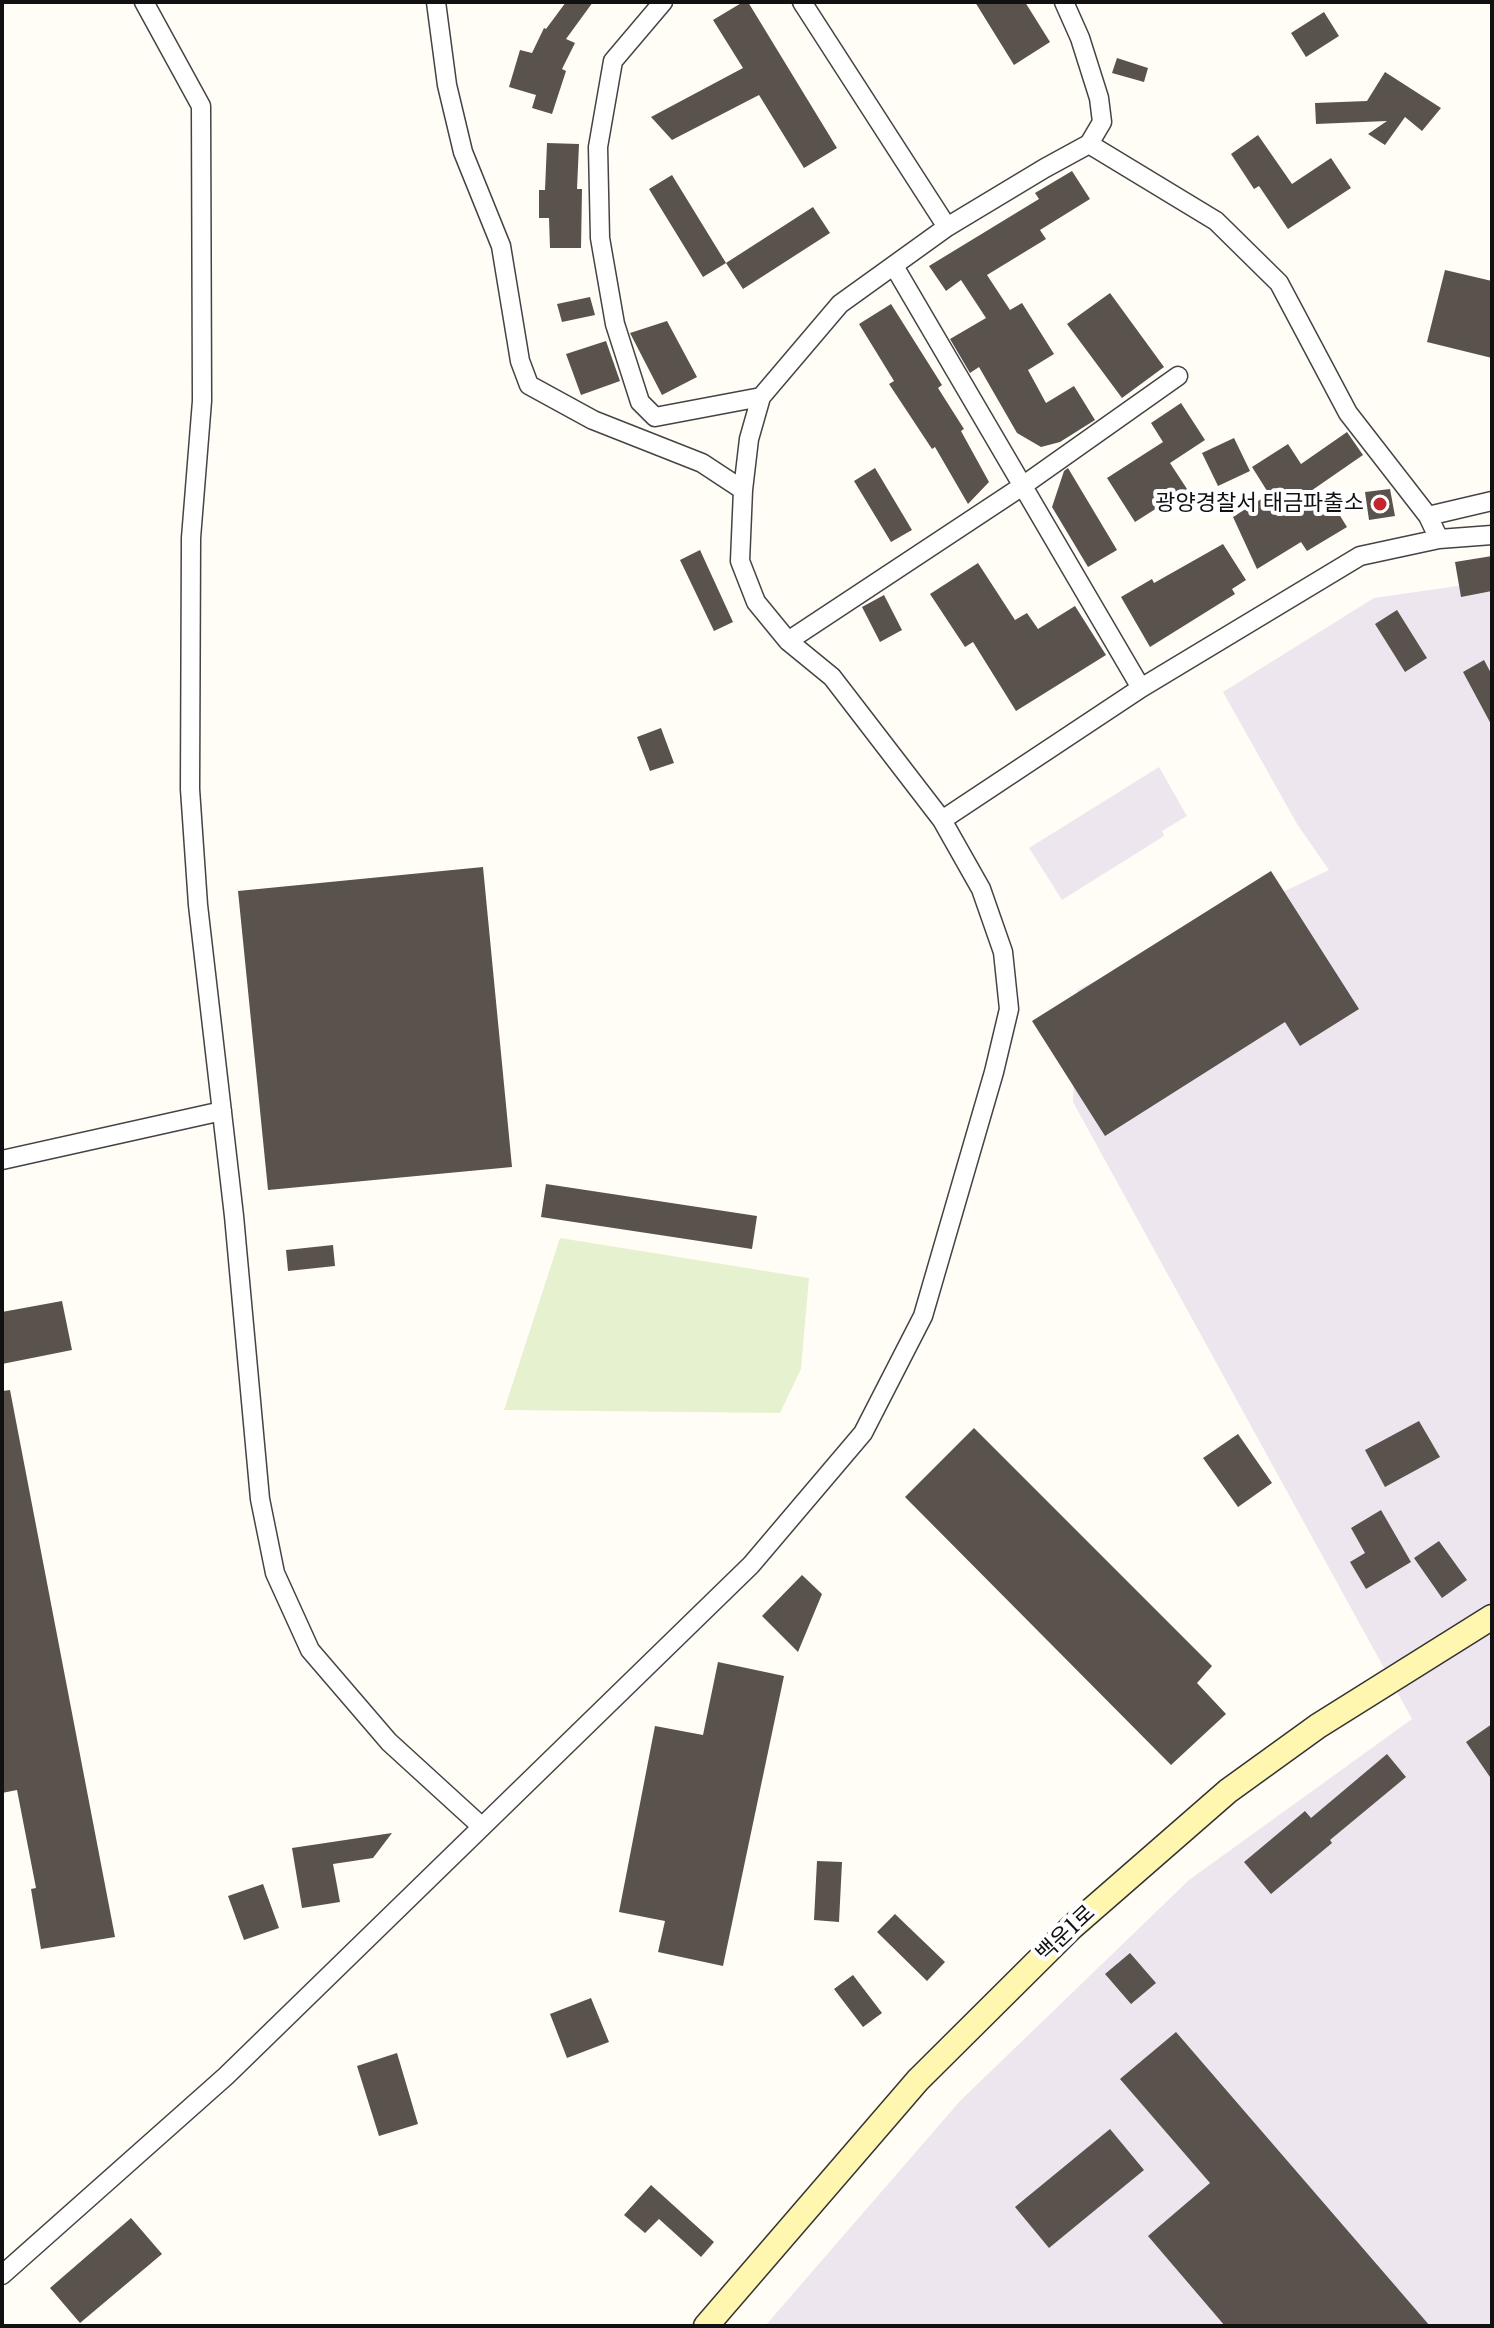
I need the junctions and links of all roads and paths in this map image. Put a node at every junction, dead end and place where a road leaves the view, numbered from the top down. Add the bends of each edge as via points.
1 (144, 2) edge
2 (436, 2) edge
3 (663, 2) edge
4 (802, 2) edge
5 (1064, 2) edge
6 (1089, 144) junction
7 (947, 227) junction
8 (894, 266) junction
9 (1178, 376) dead end
10 (761, 397) junction
11 (1021, 487) junction
12 (743, 490) junction
13 (1492, 501) edge
14 (1428, 516) junction
15 (1492, 535) edge
16 (1439, 539) junction
17 (788, 641) junction
18 (1141, 688) junction
19 (942, 820) junction
20 (222, 1111) junction
21 (2, 1160) edge
22 (1492, 1617) edge
23 (481, 1826) junction
24 (2, 2275) edge
25 (706, 2326) edge

1 - 20 street via 201,106 202,401 191,538 190,789
2 - 12 street via 463,152 501,246 520,361 529,385 593,420 702,463
3 - 10 street via 613,61 598,147 600,238 615,324 640,402 655,417
4 - 7 street
5 - 6 street via 1099,98 1102,122
6 - 7 street
6 - 14 street via 1216,221 1279,283 1348,413
7 - 8 street
8 - 10 street via 840,304
8 - 11 street
9 - 11 street
10 - 12 street
11 - 17 street
11 - 18 street
12 - 17 street via 740,561 756,602
13 - 14 street
14 - 16 street
15 - 16 street
16 - 18 street via 1360,556
17 - 19 street via 832,677
18 - 19 street
19 - 23 street via 981,889 1003,952 1009,1009 923,1316 863,1433 751,1565
20 - 21 street
20 - 23 street via 260,1499 275,1573 310,1650 389,1742
22 - 25 main road, 백운1로 via 1318,1726 1228,1791 1072,1927 918,2080
23 - 24 street via 226,2076

